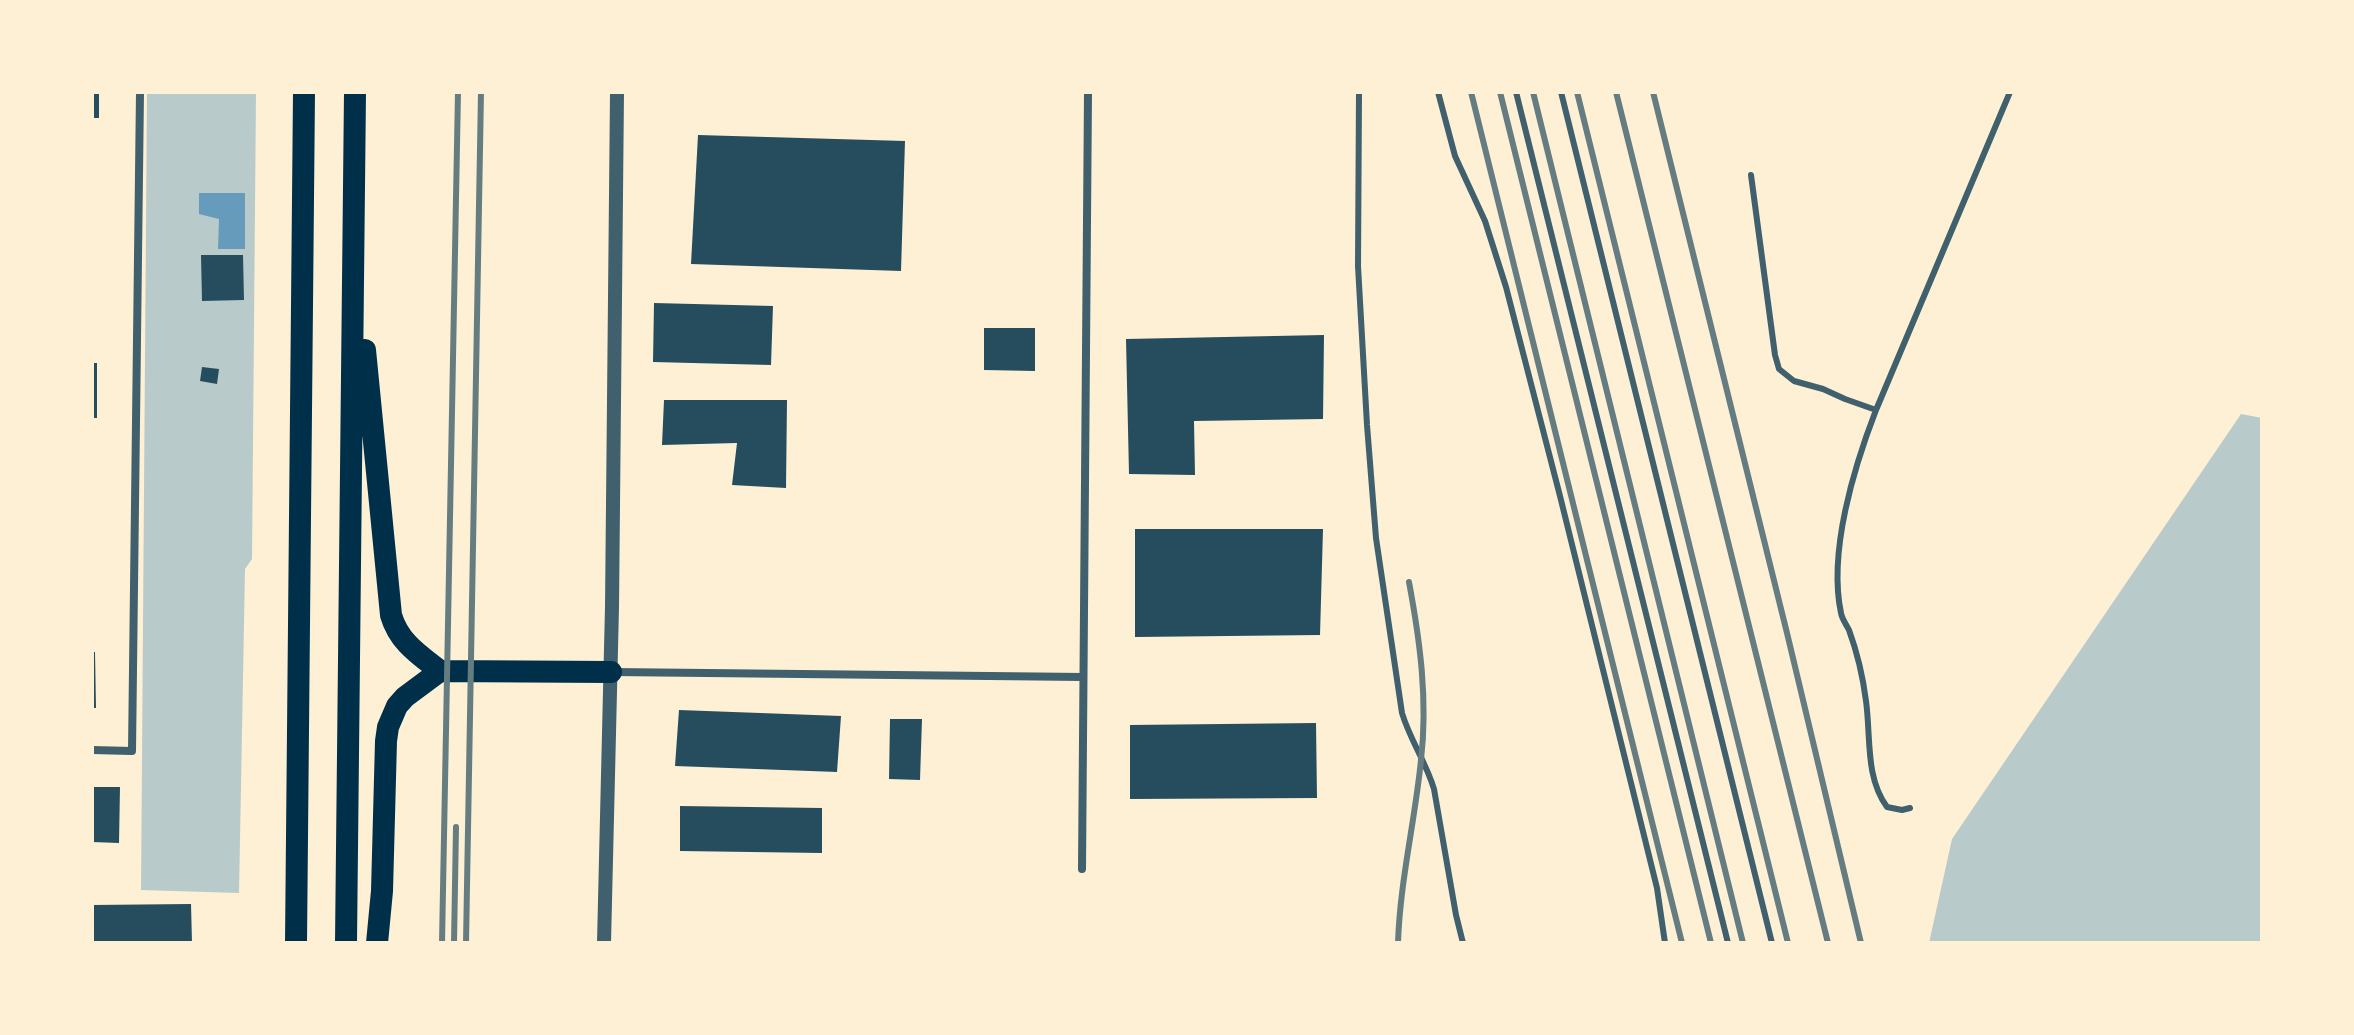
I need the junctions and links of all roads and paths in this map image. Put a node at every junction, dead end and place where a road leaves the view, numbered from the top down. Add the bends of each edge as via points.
1 (140, 92) edge
2 (304, 92) edge
3 (355, 92) edge
4 (617, 92) edge
5 (1088, 92) edge
6 (1359, 92) edge
7 (1438, 92) edge
8 (1516, 92) edge
9 (1561, 92) edge
10 (2010, 92) edge
11 (1751, 175) dead end
12 (354, 251) junction
13 (1876, 410) junction
14 (434, 671) junction
15 (611, 672) junction
16 (1083, 677) junction
17 (92, 750) edge
18 (1910, 808) dead end
19 (1082, 869) dead end
20 (296, 943) edge
21 (346, 943) edge
22 (377, 943) edge
23 (604, 943) edge
24 (1463, 943) edge
25 (1665, 943) edge
26 (1728, 943) edge
27 (1772, 943) edge

1 - 17 street via 132,751
2 - 20 highway
3 - 12 highway
4 - 15 street
5 - 16 street
6 - 24 lane via 1358,266 1376,538 1402,713 1434,789
7 - 25 lane via 1455,156 1485,221 1506,287 1657,888
8 - 26 lane
9 - 27 lane
10 - 13 lane
11 - 13 lane via 1776,363 1794,381
12 - 14 highway via 391,615 404,643
12 - 21 highway
13 - 18 lane via 1851,487 1838,584 1841,615 1866,697 1875,790 1887,807
14 - 15 highway
14 - 22 highway via 397,706 388,727
15 - 16 street
15 - 23 street
16 - 19 street

